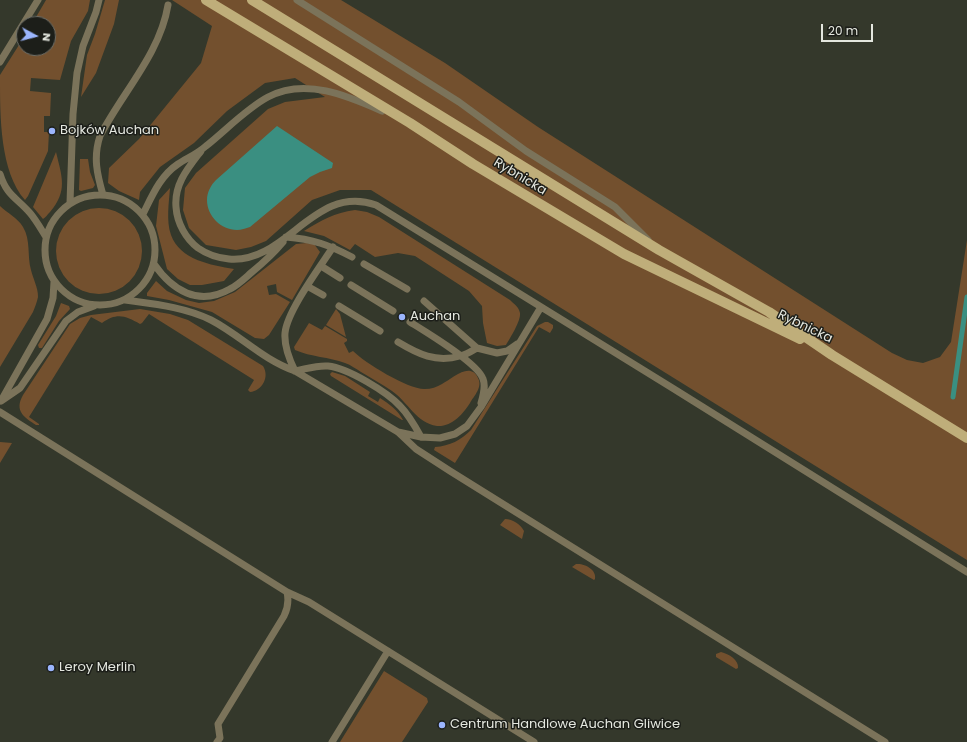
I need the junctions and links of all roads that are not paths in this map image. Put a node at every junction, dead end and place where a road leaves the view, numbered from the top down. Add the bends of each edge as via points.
1 (38, 0) edge
2 (99, 0) edge
3 (206, 0) edge
4 (252, 0) edge
5 (297, 0) edge
6 (168, 5) dead end
7 (0, 62) edge
8 (410, 123) junction
9 (201, 151) junction
10 (0, 174) edge
11 (103, 195) junction
12 (70, 203) junction
13 (143, 214) junction
14 (46, 237) junction
15 (286, 237) junction
16 (333, 247) junction
17 (659, 250) junction
18 (352, 257) dead end
19 (154, 264) junction
20 (364, 264) dead end
21 (321, 266) junction
22 (340, 278) dead end
23 (54, 282) junction
24 (351, 285) dead end
25 (308, 286) junction
26 (406, 289) dead end
27 (323, 295) dead end
28 (125, 300) junction
29 (424, 301) dead end
30 (94, 306) junction
31 (339, 306) dead end
32 (541, 307) junction
33 (393, 311) dead end
34 (410, 322) dead end
35 (380, 331) dead end
36 (398, 342) dead end
37 (521, 342) junction
38 (477, 348) junction
39 (832, 355) junction
40 (460, 356) junction
41 (295, 371) junction
42 (1, 402) edge
43 (481, 407) junction
44 (0, 412) edge
45 (398, 432) junction
46 (421, 437) junction
47 (967, 438) edge
48 (967, 572) edge
49 (287, 592) junction
50 (388, 651) junction
51 (217, 742) edge
52 (332, 742) edge
53 (534, 742) edge
54 (885, 742) edge

1 - 7 lane
2 - 12 lane via 83,46 77,73
3 - 8 main road, Rybnicka
4 - 17 main road, Rybnicka
5 - 17 lane via 459,102 526,151 615,207
6 - 11 lane via 164,27 154,48 100,136 96,162
8 - 9 lane via 337,93 305,89 288,90 260,102
8 - 39 main road, Rybnicka via 473,164 624,254
9 - 13 lane via 167,174 157,186
9 - 15 lane via 183,174 176,196 179,223 194,245 212,256 240,260 259,254
10 - 14 lane via 12,196 28,212
11 - 12 lane via 86,196
11 - 13 lane via 119,198
12 - 14 lane via 51,223
13 - 19 lane via 154,240
14 - 23 lane via 44,252 47,268
15 - 16 lane
15 - 19 lane via 272,255 239,284 211,296 198,296 180,291 164,278
15 - 32 lane via 332,205 352,201 370,203
16 - 18 lane
16 - 21 lane
17 - 39 main road, Rybnicka via 769,312
19 - 28 lane via 148,278
20 - 26 lane
21 - 22 lane
21 - 25 lane
23 - 30 lane via 65,294 79,302
23 - 42 lane via 47,319
24 - 33 lane
25 - 27 lane
25 - 41 lane via 290,315 285,333 285,344
28 - 30 lane via 110,305
28 - 41 lane via 165,306 202,316 281,366
29 - 38 lane
30 - 42 lane via 78,312 66,321 20,388
31 - 35 lane
32 - 37 lane
32 - 48 lane
34 - 40 lane
36 - 40 lane via 412,351 435,359
37 - 38 lane via 512,349 502,352
37 - 43 lane
38 - 40 lane
39 - 47 main road, Rybnicka
40 - 43 lane via 475,367 484,379
41 - 45 lane
41 - 46 lane via 324,366 352,373 395,401 408,415
43 - 46 lane via 467,426 456,434 440,438
44 - 49 lane
45 - 46 lane
45 - 54 lane via 416,449 450,471
49 - 50 lane via 309,602
49 - 51 lane via 288,608 218,724 220,738
50 - 52 lane
50 - 53 lane

